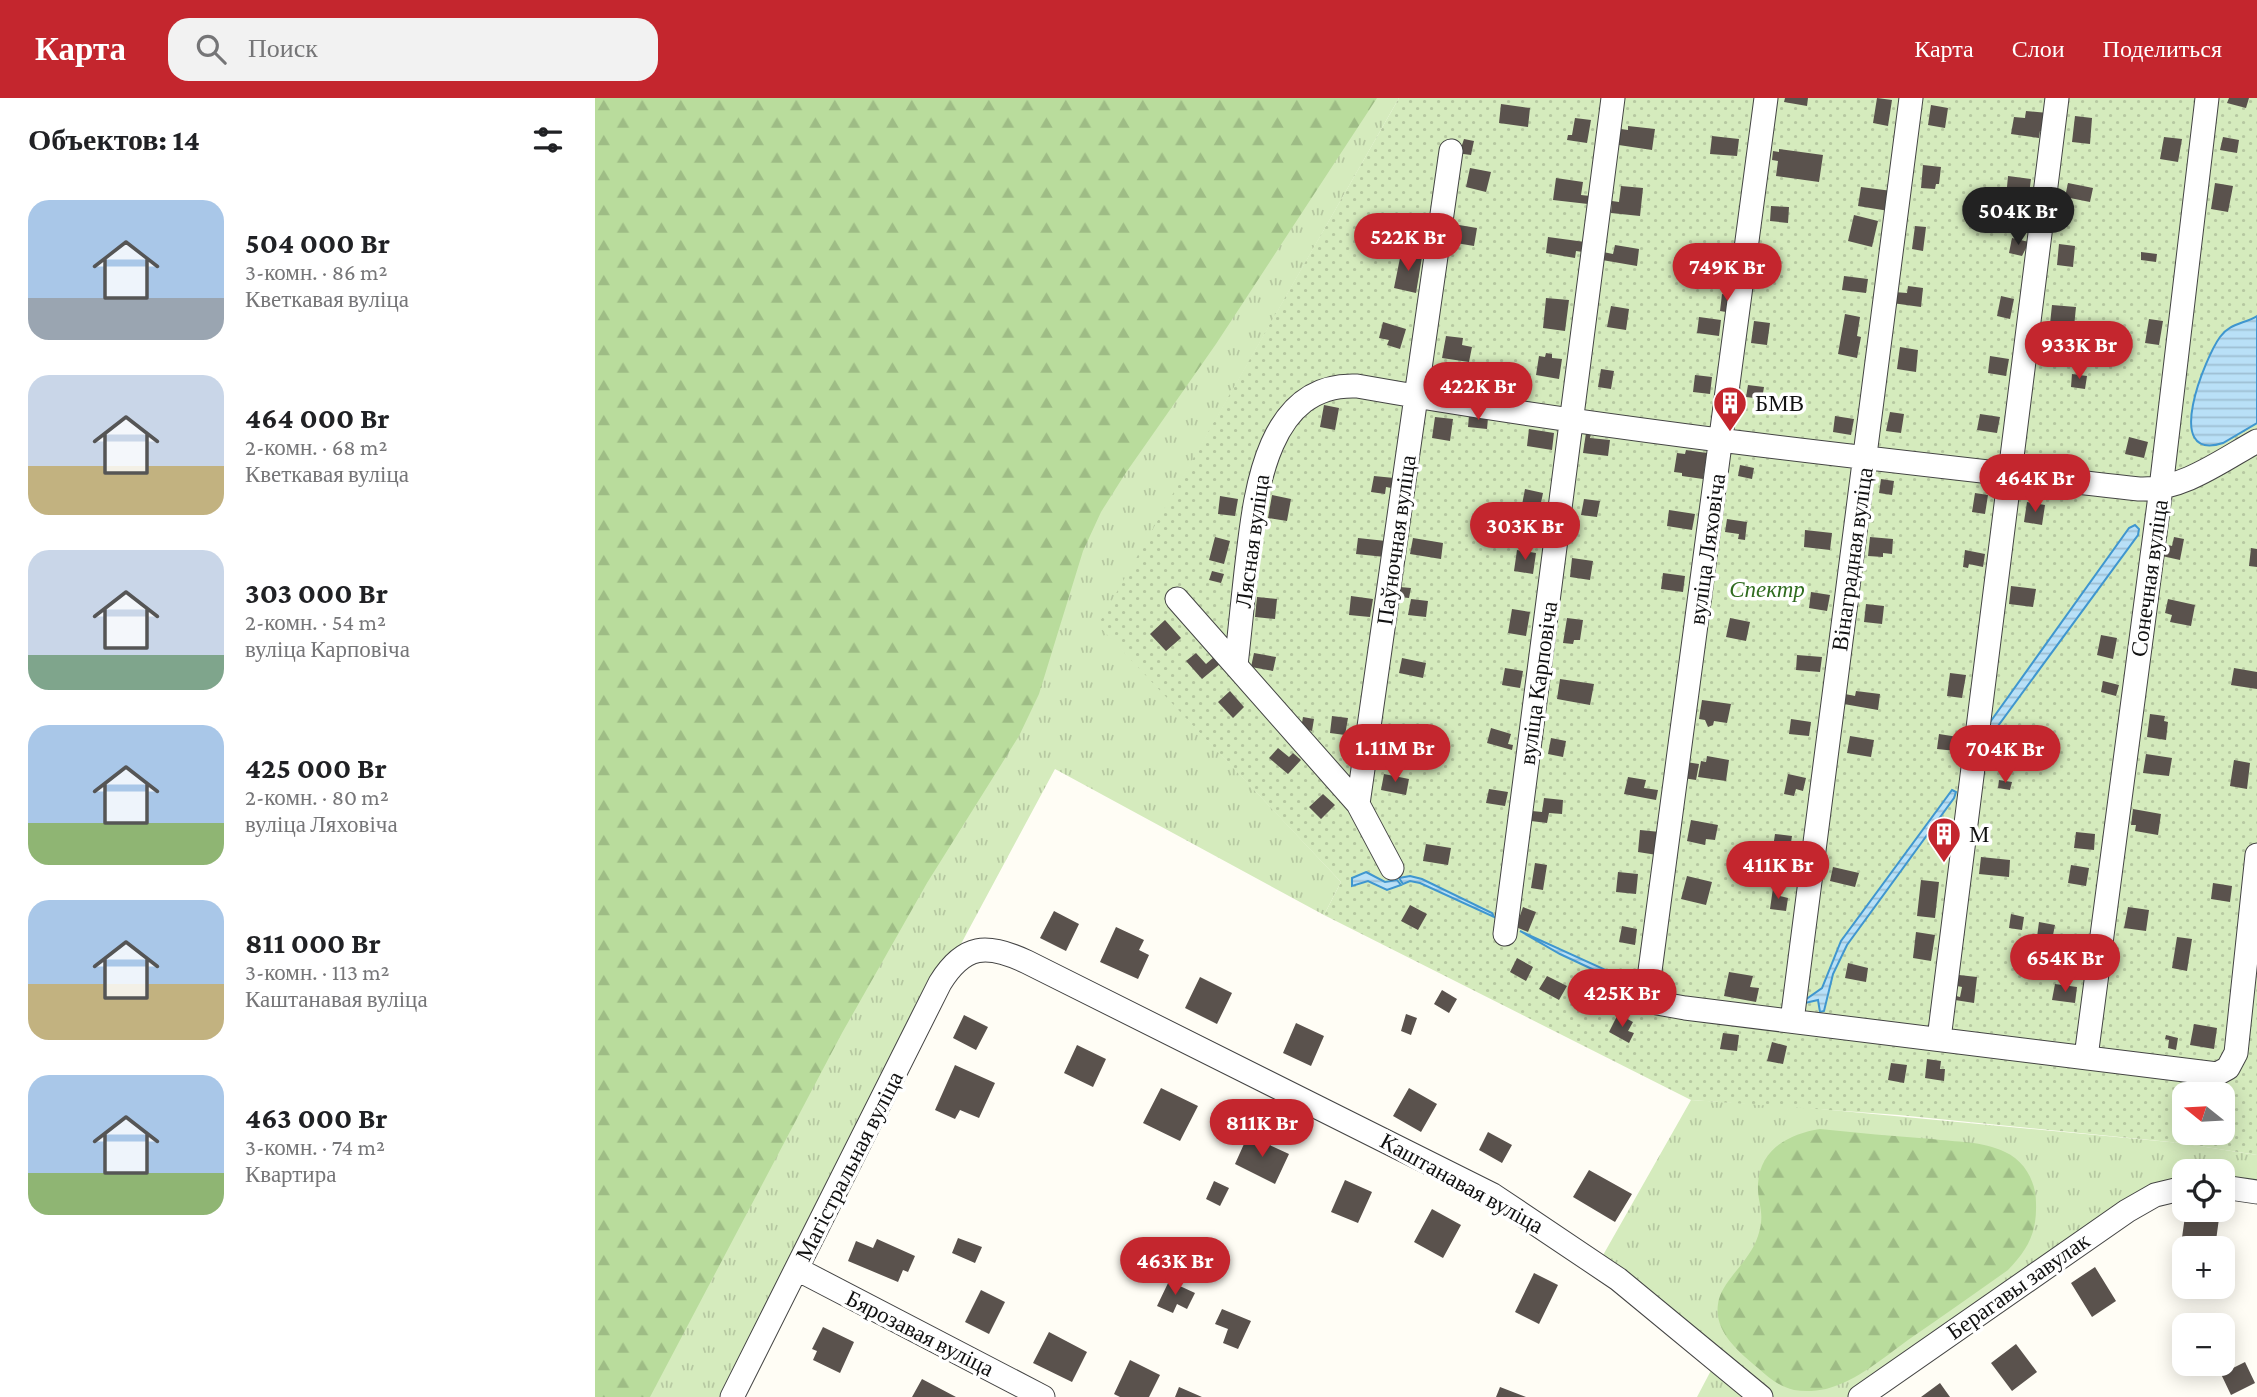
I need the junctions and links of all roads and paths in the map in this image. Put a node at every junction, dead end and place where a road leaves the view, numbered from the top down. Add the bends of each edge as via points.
1 (1612, 98) edge
2 (1766, 98) edge
3 (1911, 98) edge
4 (2057, 98) edge
5 (2207, 98) edge
6 (1451, 151) dead end
7 (1416, 397) junction
8 (1573, 420) junction
9 (1721, 439) junction
10 (2257, 441) edge
11 (1866, 460) junction
12 (2009, 474) junction
13 (2161, 488) junction
14 (1177, 599) dead end
15 (1236, 666) junction
16 (1358, 804) junction
17 (2257, 855) edge
18 (1392, 868) dead end
19 (1505, 934) dead end
20 (980, 949) joint
21 (1792, 1021) junction
22 (1939, 1039) junction
23 (2086, 1057) junction
24 (2235, 1189) edge
25 (2172, 1191) edge
26 (2257, 1192) edge
27 (797, 1269) junction
28 (732, 1397) edge
29 (1043, 1397) edge
30 (1761, 1397) edge
31 (1860, 1397) edge

1 - 8 street, вуліца Карповіча
2 - 9 street, вуліца Ляховіча
3 - 11 street, Вінаградная вуліца
4 - 12 street
5 - 13 street, Сонечная вуліца
6 - 7 street, Паўночная вуліца
7 - 8 street
7 - 15 street, Лясная вуліца via 1357,386 1331,388 1305,401 1285,423 1268,452 1255,501
7 - 16 street, Паўночная вуліца
8 - 9 street
8 - 19 street, вуліца Карповіча
9 - 11 street
9 - 21 street, вуліца Ляховіча via 1646,1001
10 - 13 street
11 - 12 street
11 - 21 street, Вінаградная вуліца
12 - 13 street
12 - 22 street
13 - 23 street, Сонечная вуліца
14 - 15 street
15 - 16 street
16 - 18 street
17 - 23 street via 2237,1046 2228,1068 2217,1074
20 - 27 street, Магістральная вуліца via 950,967 940,983
20 - 30 street, Каштанавая вуліца via 1011,954 1493,1195 1618,1279
21 - 22 street
22 - 23 street
24 - 26 street
25 - 31 street, Берагавы завулак via 2127,1210
27 - 28 street, Магістральная вуліца
27 - 29 street, Бярозавая вуліца

